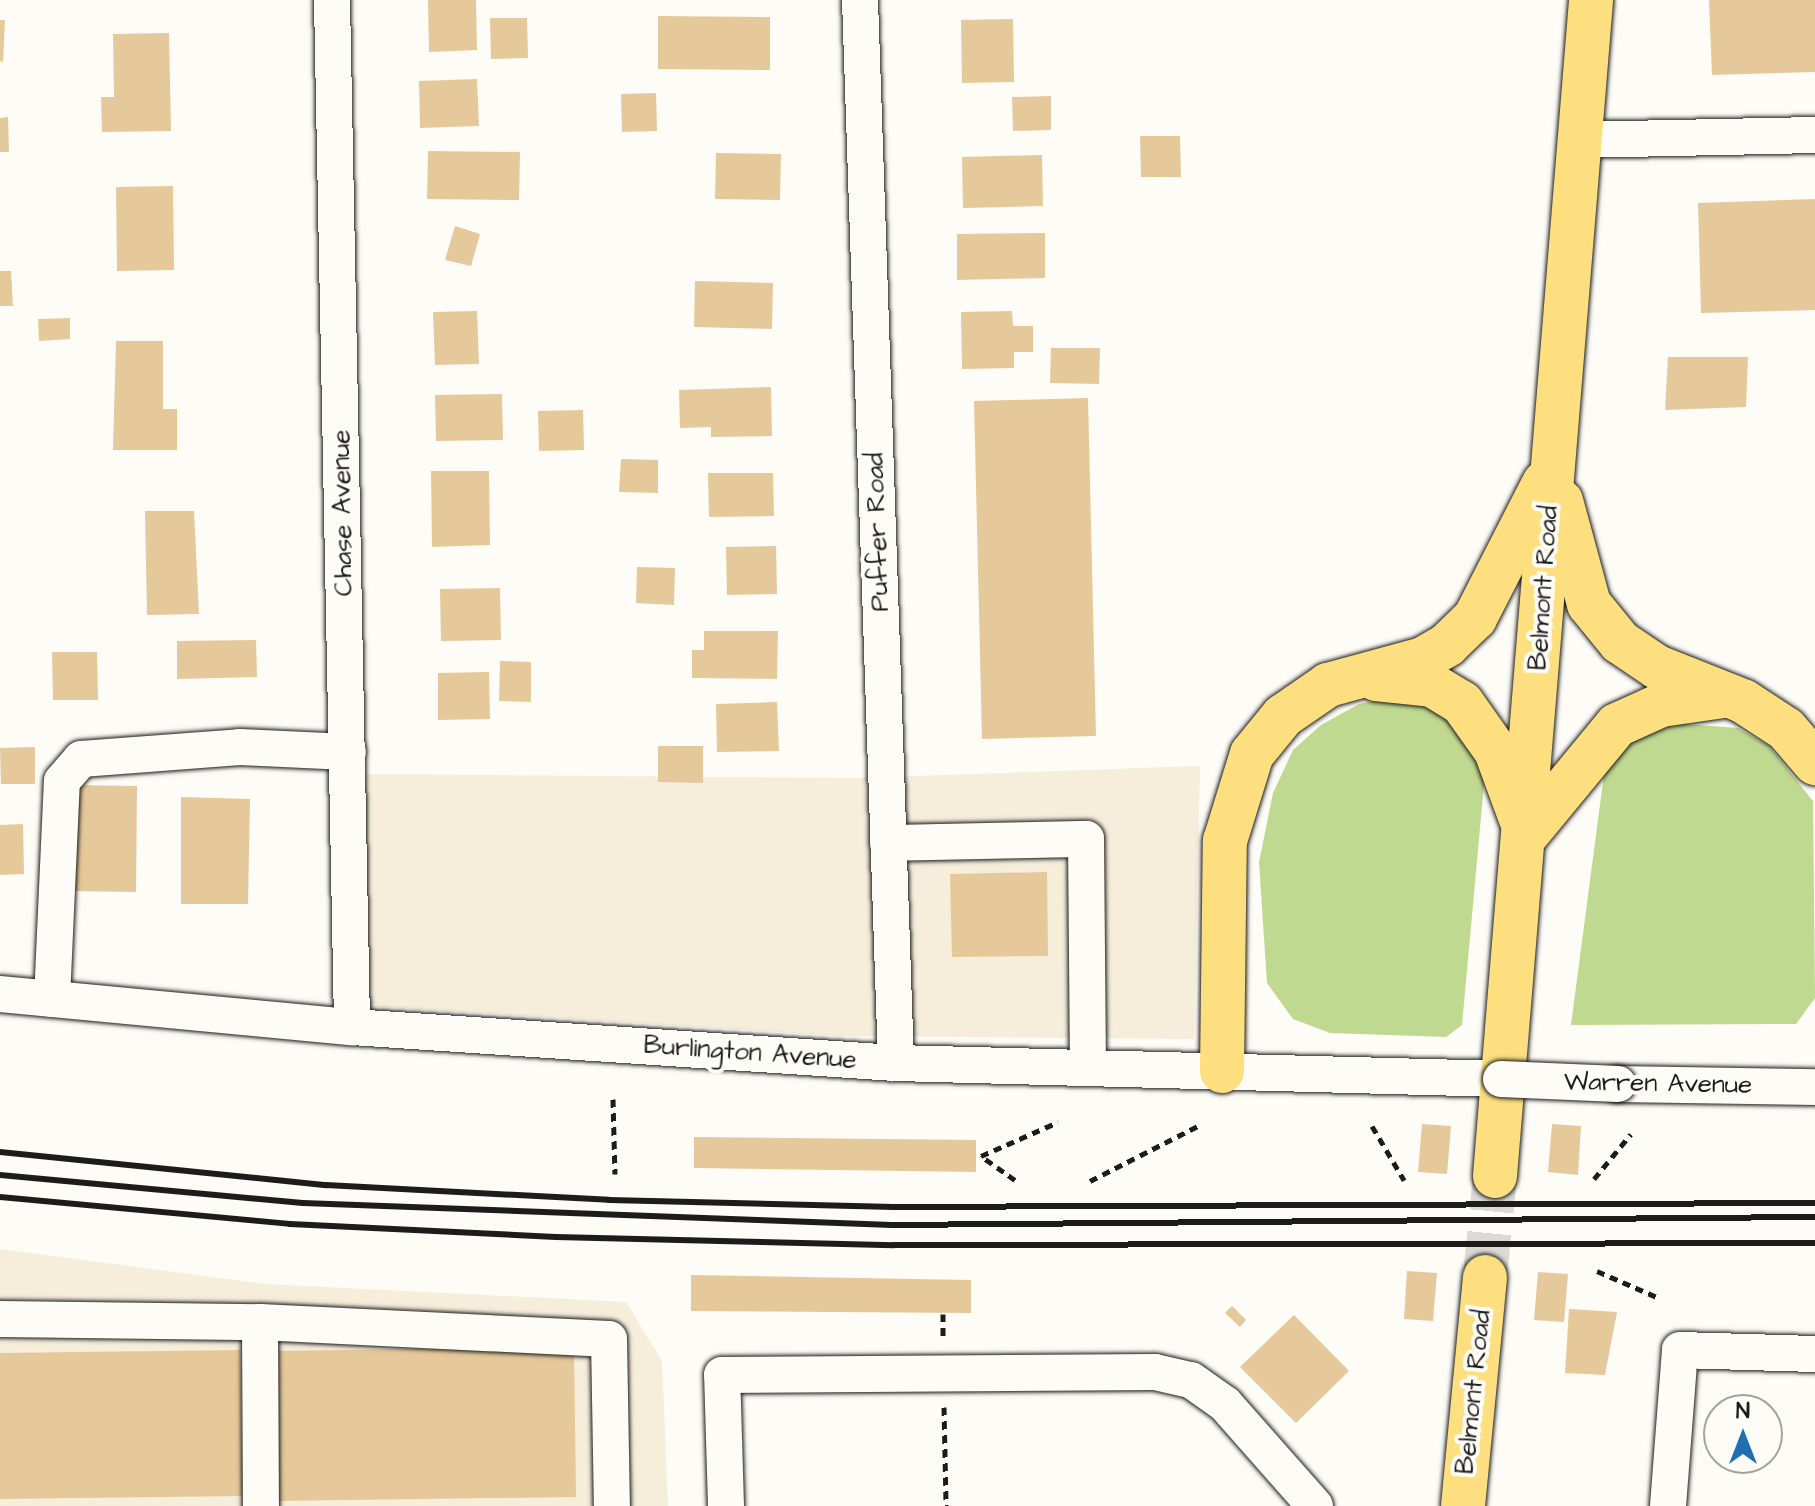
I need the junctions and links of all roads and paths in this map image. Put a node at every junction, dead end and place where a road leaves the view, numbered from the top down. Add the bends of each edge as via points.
1 (332, 0) edge
2 (860, 0) edge
3 (1591, 0) edge
4 (1815, 135) edge
5 (1577, 140) junction
6 (1552, 467) junction
7 (1358, 678) junction
8 (1723, 696) junction
9 (348, 752) junction
10 (1815, 763) edge
11 (1527, 834) junction
12 (888, 843) junction
13 (0, 994) edge
14 (52, 999) junction
15 (352, 1027) junction
16 (896, 1063) junction
17 (1088, 1067) junction
18 (1222, 1071) junction
19 (1501, 1079) joint
20 (1815, 1087) edge
21 (613, 1099) dead end
22 (1058, 1122) dead end
23 (1198, 1126) dead end
24 (1372, 1126) dead end
25 (1631, 1134) dead end
26 (615, 1174) dead end
27 (1495, 1176) tunnel mouth
28 (1594, 1179) dead end
29 (1015, 1180) dead end
30 (1404, 1180) dead end
31 (1090, 1181) dead end
32 (1597, 1271) dead end
33 (1485, 1277) tunnel mouth
34 (1659, 1298) dead end
35 (0, 1319) edge
36 (260, 1322) junction
37 (1815, 1354) edge
38 (261, 1506) edge
39 (612, 1506) edge
40 (726, 1506) edge
41 (1315, 1506) edge
42 (1463, 1506) edge
43 (1668, 1506) edge

1 - 9 street, Chase Avenue
2 - 12 street, Puffer Road
3 - 5 main road, Belmont Road
4 - 5 street
5 - 6 main road, Belmont Road
6 - 7 main road via 1475,618 1423,659
6 - 8 main road via 1589,604 1602,622 1641,659
6 - 11 main road, Belmont Road
7 - 11 main road via 1432,685 1462,703 1496,751
7 - 18 main road via 1328,685 1283,716 1240,779 1225,841
8 - 10 main road via 1786,729
8 - 11 main road via 1661,705 1617,725
9 - 14 street via 240,747 81,759 62,781
9 - 15 street, Chase Avenue
11 - 27 main road, Belmont Road
12 - 16 street, Puffer Road
12 - 17 street via 1086,839
13 - 14 street, Burlington Avenue
14 - 15 street, Burlington Avenue
15 - 16 street, Burlington Avenue
16 - 17 street, Burlington Avenue
17 - 18 street, Burlington Avenue
18 - 19 street, Burlington Avenue
19 - 20 street, Warren Avenue, bridge
21 - 26 path
22 - 29 path via 981,1156
23 - 31 path
24 - 30 path
25 - 28 path
32 - 34 path
33 - 42 main road, Belmont Road
35 - 36 street
36 - 38 street
36 - 39 street via 609,1339
37 - 43 street via 1680,1350
40 - 41 street via 722,1375 1155,1372 1191,1380 1225,1404

